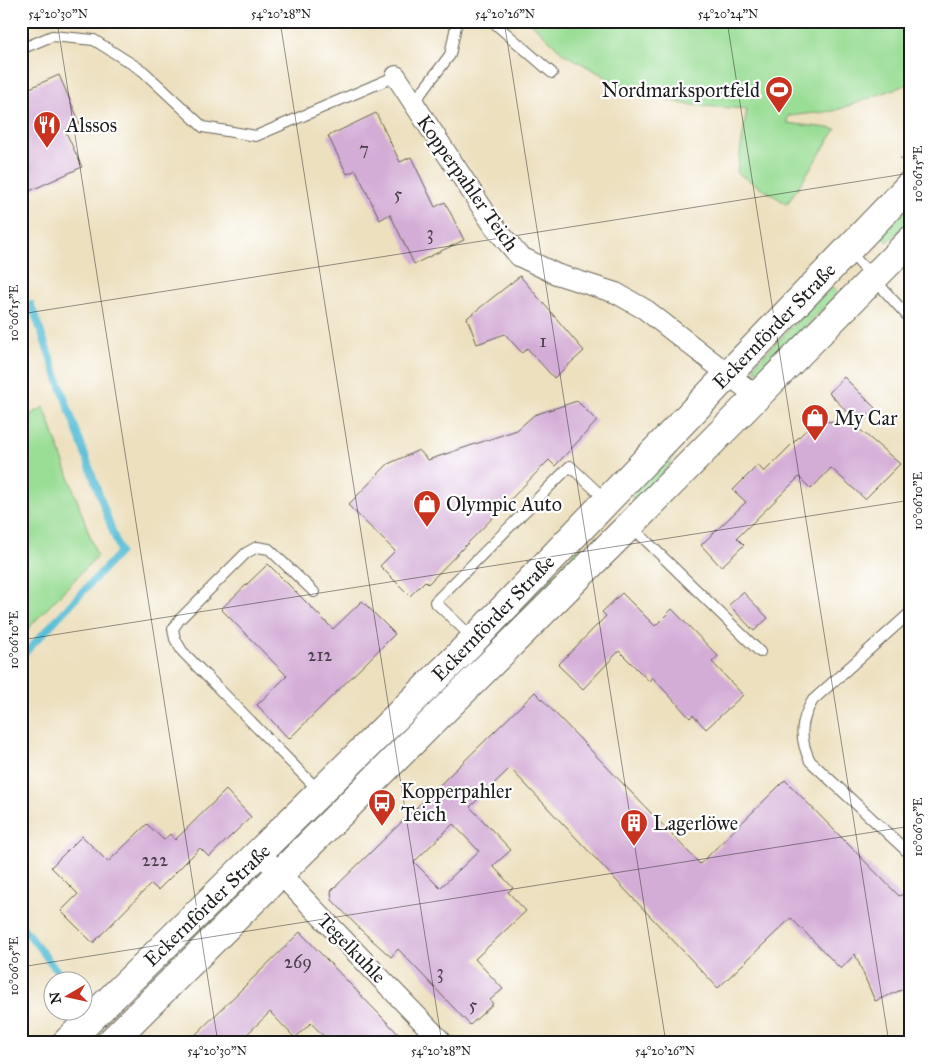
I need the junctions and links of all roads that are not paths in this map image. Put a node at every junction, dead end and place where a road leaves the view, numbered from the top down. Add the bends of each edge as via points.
1 (457, 21) edge
2 (492, 21) edge
3 (21, 49) edge
4 (552, 73) dead end
5 (396, 76) joint
6 (414, 106) junction
7 (911, 184) edge
8 (911, 240) edge
9 (848, 249) junction
10 (873, 278) junction
11 (911, 320) edge
12 (729, 374) junction
13 (756, 396) junction
14 (607, 501) junction
15 (630, 525) junction
16 (314, 592) dead end
17 (911, 612) edge
18 (474, 639) junction
19 (760, 652) dead end
20 (321, 793) junction
21 (260, 853) junction
22 (911, 855) edge
23 (280, 874) junction
24 (66, 1043) edge
25 (110, 1043) edge
26 (443, 1043) edge

1 - 6 lane via 450,55
2 - 4 lane
3 - 5 lane via 52,36 94,40 143,71 203,127 256,136
5 - 6 street, Kopperpahler Teich
6 - 12 street, Kopperpahler Teich via 494,226 519,256 632,302
7 - 9 main road, Eckernförder Straße
8 - 10 main road, Eckernförder Straße
9 - 10 lane
9 - 12 main road, Eckernförder Straße
10 - 11 lane
10 - 13 main road, Eckernförder Straße
12 - 13 street, Kopperpahler Teich
12 - 14 main road, Eckernförder Straße
13 - 15 main road, Eckernförder Straße
14 - 18 main road, Eckernförder Straße
14 - 18 lane via 570,466 435,602
15 - 19 lane
15 - 23 main road, Eckernförder Straße
16 - 20 lane via 269,549 257,547 246,553 173,629 182,651
17 - 22 lane via 813,700 804,715 801,729 810,761
18 - 20 main road, Eckernförder Straße
20 - 21 main road, Eckernförder Straße
21 - 23 street, Tegelkuhle
21 - 24 main road, Eckernförder Straße
23 - 25 main road, Eckernförder Straße
23 - 26 street, Tegelkuhle

